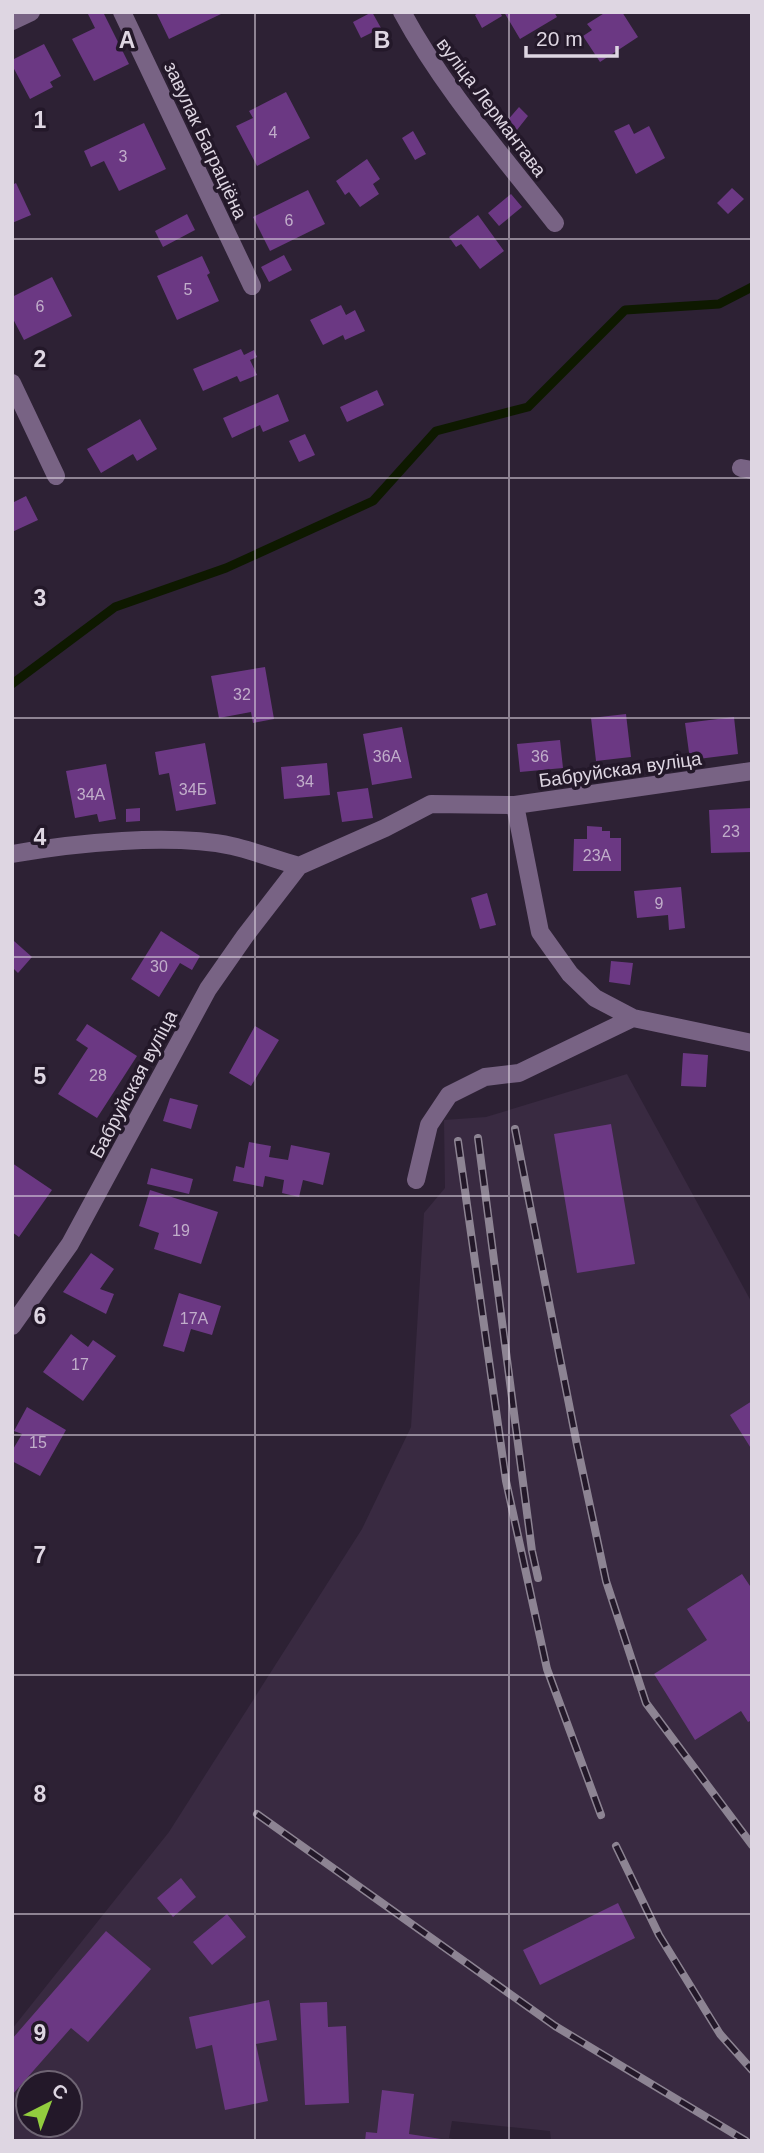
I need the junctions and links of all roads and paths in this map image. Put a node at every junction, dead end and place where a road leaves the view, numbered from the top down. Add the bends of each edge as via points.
1 (31, 12) edge
2 (122, 12) edge
3 (402, 12) edge
4 (12, 21) edge
5 (555, 223) dead end
6 (252, 286) dead end
7 (12, 383) edge
8 (56, 476) dead end
9 (752, 771) edge
10 (515, 805) junction
11 (12, 854) edge
12 (299, 866) junction
13 (633, 1018) junction
14 (752, 1043) edge
15 (416, 1180) dead end
16 (12, 1326) edge

1 - 4 street
2 - 6 street, завулак Баграціёна
3 - 5 street, вуліца Лермантава via 419,45
7 - 8 street
9 - 10 street, Бабруйская вуліца
10 - 12 street, Бабруйская вуліца via 431,804
10 - 13 street via 540,932 594,998
11 - 12 street via 46,848 198,841 233,846
12 - 16 street, Бабруйская вуліца via 208,989 70,1244
13 - 14 street
13 - 15 street via 519,1073 485,1077 449,1096 429,1125

